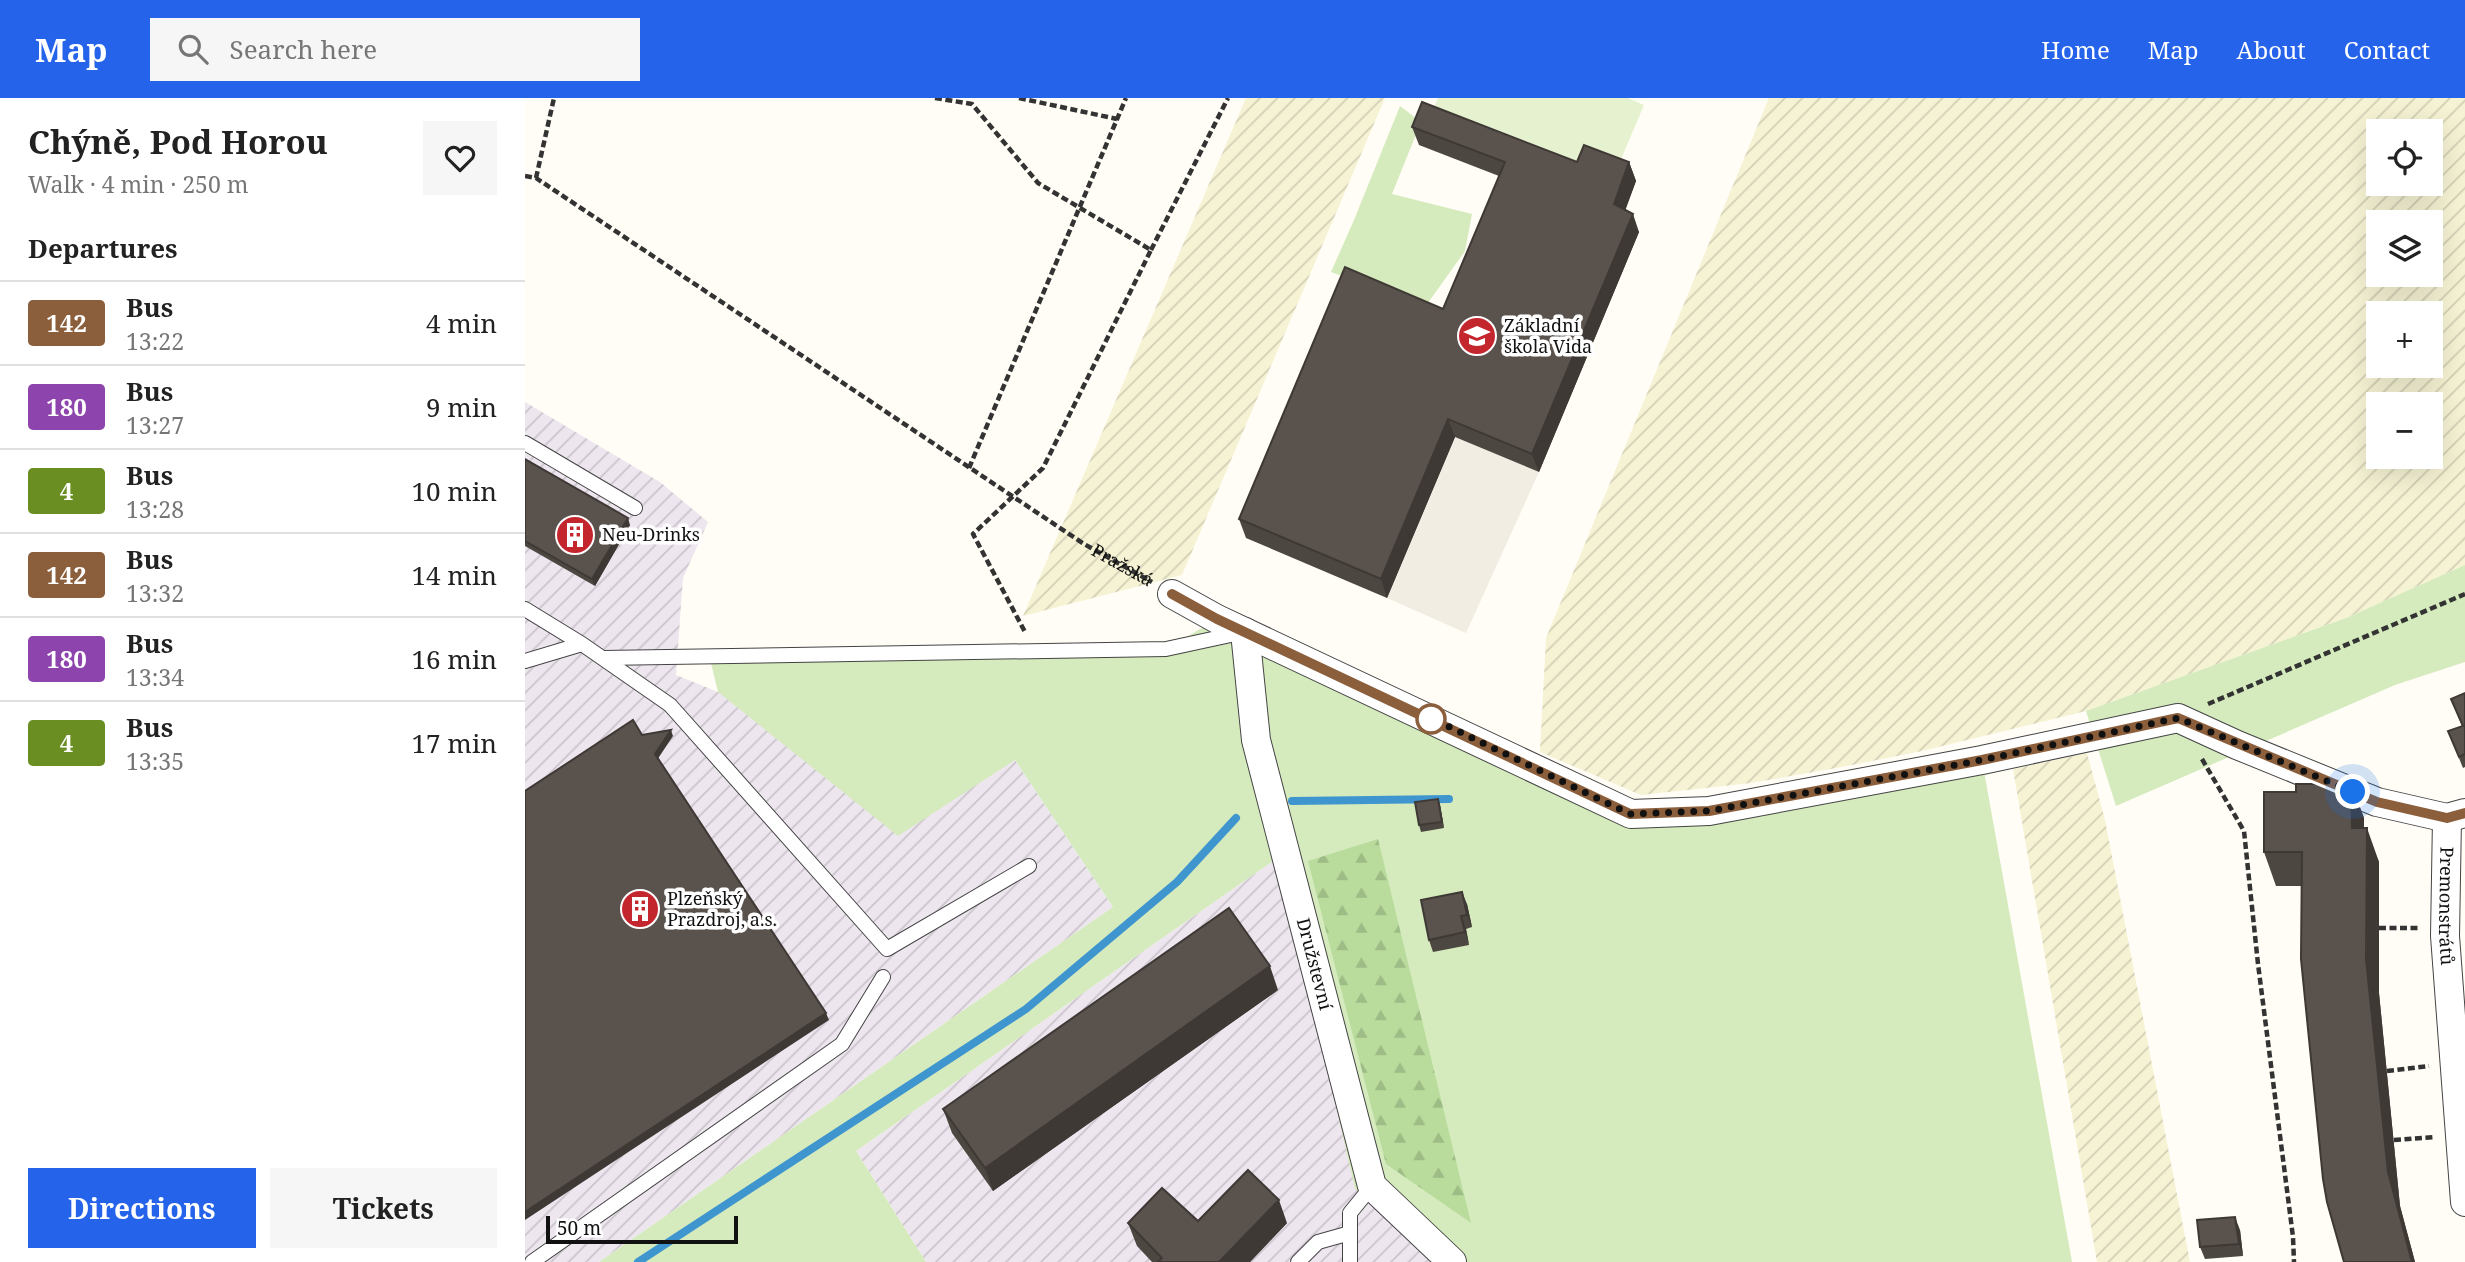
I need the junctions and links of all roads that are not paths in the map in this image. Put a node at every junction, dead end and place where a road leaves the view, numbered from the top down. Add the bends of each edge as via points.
1 (525, 443) edge
2 (635, 508) dead end
3 (1172, 594) road end
4 (525, 609) edge
5 (1245, 632) junction
6 (582, 644) junction
7 (603, 658) junction
8 (525, 661) edge
9 (2456, 815) edge
10 (1029, 866) dead end
11 (883, 977) dead end
12 (1373, 1186) junction
13 (2465, 1202) edge
14 (1350, 1233) junction
15 (532, 1262) edge
16 (1298, 1262) edge
17 (1350, 1262) edge
18 (1452, 1262) edge

1 - 2 lane
3 - 5 street, Pražská
4 - 6 lane
5 - 7 lane via 1166,649
5 - 9 street, Pražská via 1630,814 1709,811 2178,718 2377,802
5 - 12 street, Družstevní via 1256,740
6 - 7 lane
6 - 8 lane
7 - 10 lane via 670,705 887,949
9 - 13 street, Premonstrátů via 2445,928
11 - 15 lane via 842,1044
12 - 14 lane via 1350,1213
12 - 18 street
14 - 16 lane via 1318,1242
14 - 17 lane

